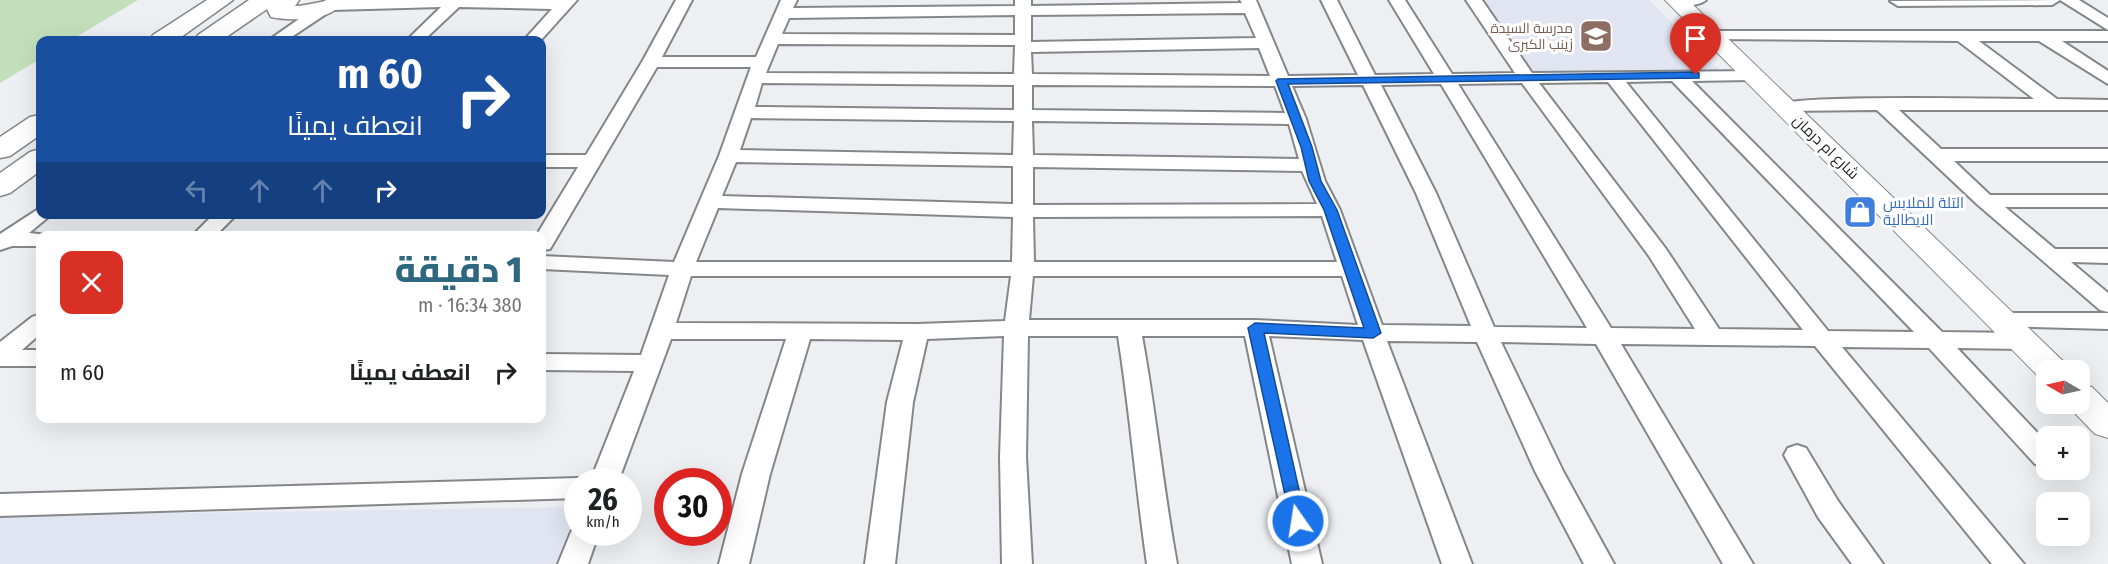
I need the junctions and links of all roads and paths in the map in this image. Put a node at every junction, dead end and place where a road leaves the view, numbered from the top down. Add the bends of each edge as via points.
1 (222, 0) edge
2 (264, 0) edge
3 (288, 0) edge
4 (684, 0) edge
5 (1329, 0) edge
6 (1397, 0) edge
7 (1474, 0) edge
8 (1677, 0) edge
9 (1698, 0) edge
10 (1897, 0) edge
11 (2052, 0) edge
12 (2068, 0) edge
13 (456, 1) edge
14 (1966, 1) edge
15 (340, 2) edge
16 (567, 2) edge
17 (1250, 4) edge
18 (1024, 5) edge
19 (786, 6) edge
20 (2083, 9) junction
21 (2108, 9) edge
22 (2108, 25) edge
23 (168, 36) edge
24 (213, 36) edge
25 (241, 36) edge
26 (285, 36) edge
27 (289, 36) edge
28 (419, 36) edge
29 (536, 36) edge
30 (1714, 36) junction
31 (1954, 36) junction
32 (2043, 36) junction
33 (2108, 36) edge
34 (774, 39) junction
35 (1268, 43) junction
36 (1023, 44) junction
37 (651, 62) junction
38 (760, 70) junction
39 (1751, 75) junction
40 (1677, 76) junction
41 (1612, 77) junction
42 (1528, 78) junction
43 (1023, 79) junction
44 (1444, 79) junction
45 (1368, 80) junction
46 (2108, 80) edge
47 (1282, 81) junction
48 (2052, 104) junction
49 (1883, 105) junction
50 (2108, 105) edge
51 (1784, 106) junction
52 (745, 112) junction
53 (1024, 116) junction
54 (1297, 120) junction
55 (36, 126) edge
56 (0, 150) edge
57 (1935, 155) junction
58 (2108, 155) edge
59 (729, 156) junction
60 (546, 160) edge
61 (36, 161) edge
62 (593, 161) junction
63 (1024, 161) junction
64 (1309, 165) junction
65 (36, 180) edge
66 (0, 187) edge
67 (1985, 201) junction
68 (2108, 201) edge
69 (0, 202) edge
70 (708, 202) junction
71 (1330, 210) junction
72 (1024, 211) junction
73 (36, 218) edge
74 (221, 219) edge
75 (208, 231) edge
76 (546, 237) edge
77 (36, 240) edge
78 (4, 241) edge
79 (2049, 255) junction
80 (2108, 256) edge
81 (546, 262) edge
82 (1023, 268) junction
83 (682, 269) junction
84 (1352, 269) junction
85 (2108, 305) edge
86 (2108, 321) edge
87 (36, 325) edge
88 (1016, 328) junction
89 (1255, 328) junction
90 (1129, 330) junction
91 (662, 331) junction
92 (801, 331) junction
93 (2013, 331) junction
94 (917, 332) junction
95 (1373, 333) junction
96 (1486, 335) junction
97 (1602, 336) junction
98 (1712, 337) junction
99 (1822, 339) junction
100 (1936, 340) junction
101 (0, 356) edge
102 (36, 358) edge
103 (2042, 360) edge
104 (546, 362) edge
105 (648, 363) junction
106 (2090, 407) edge
107 (2108, 424) edge
108 (2036, 448) edge
109 (1797, 455) dead end
110 (609, 468) edge
111 (564, 488) edge
112 (0, 505) edge
113 (580, 546) edge
114 (573, 564) edge
115 (734, 564) edge
116 (880, 564) edge
117 (1017, 564) edge
118 (1162, 564) edge
119 (1307, 564) edge
120 (1458, 564) edge
121 (1599, 564) edge
122 (1738, 564) edge
123 (1868, 564) edge
124 (2010, 564) edge

1 - 23 highway
2 - 24 highway
3 - 15 highway via 278,6 279,12 304,13
4 - 37 street
5 - 45 street
6 - 44 street
7 - 42 street
8 - 9 street
8 - 30 street, شارع ام درمان
10 - 14 street
10 - 31 street
11 - 14 street
12 - 20 street
13 - 15 street
13 - 16 street
13 - 28 street
15 - 27 street
16 - 29 street
17 - 18 street
17 - 35 street
18 - 19 street
18 - 36 street
19 - 34 street
20 - 21 street
20 - 22 street
25 - 26 highway via 258,26 282,25
30 - 31 street
30 - 39 street, شارع ام درمان
31 - 32 street
31 - 48 street
32 - 33 street
32 - 46 street
34 - 36 street
34 - 38 street
35 - 36 street
35 - 47 street
36 - 43 street
37 - 38 street
37 - 62 street
38 - 43 street
38 - 52 street
39 - 40 street
39 - 51 street, شارع ام درمان
40 - 41 street
40 - 100 street
41 - 42 street
41 - 99 street
42 - 44 street
42 - 98 street via 1658,254
43 - 47 street
43 - 53 street
44 - 45 street
44 - 97 street via 1558,258
45 - 47 street
45 - 96 street via 1426,193
47 - 54 street
48 - 49 street
48 - 50 street
49 - 51 street
49 - 57 street
51 - 93 street, شارع ام درمان
52 - 53 street
52 - 59 street
53 - 54 street
53 - 63 street
54 - 64 street
55 - 56 highway
57 - 58 street
57 - 67 street
59 - 63 street
59 - 70 street
60 - 62 street
61 - 66 highway
62 - 76 street
63 - 64 street
63 - 72 street
64 - 71 street
65 - 69 highway
67 - 68 street
67 - 79 street
70 - 72 street
70 - 83 street
71 - 72 street
71 - 84 street
72 - 82 street
73 - 78 street
74 - 75 street
77 - 78 street
79 - 80 street
79 - 85 street
81 - 83 street
82 - 83 street
82 - 84 street
82 - 88 street
83 - 91 street
84 - 95 street
86 - 93 street
87 - 101 street
88 - 90 street
88 - 94 street
88 - 117 street via 1013,457
89 - 90 street
89 - 95 street
89 - 119 street
90 - 118 street
91 - 92 street
91 - 105 street
92 - 94 street
92 - 115 street via 756,474
93 - 100 street
93 - 103 street, شارع ام درمان
94 - 116 street via 900,402
95 - 96 street
95 - 120 street
96 - 97 street
96 - 121 street via 1549,471
97 - 98 street
97 - 122 street
98 - 99 street
99 - 100 street
99 - 124 street
100 - 108 street
101 - 102 street
104 - 105 street
105 - 110 street
106 - 107 street
109 - 123 street via 1828,509
111 - 112 street
113 - 114 street

